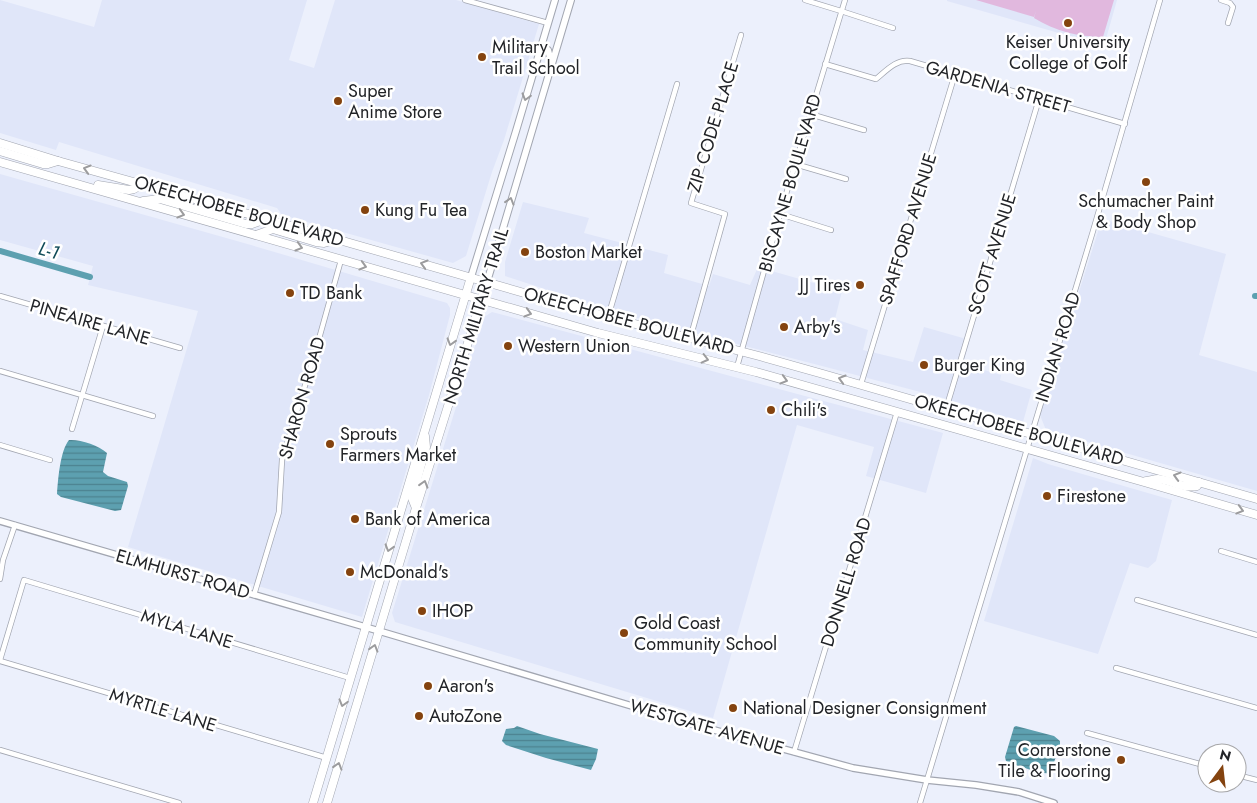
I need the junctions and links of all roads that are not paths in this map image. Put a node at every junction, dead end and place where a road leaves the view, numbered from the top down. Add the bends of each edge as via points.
1 (465, 0) edge
2 (555, 0) edge
3 (570, 0) edge
4 (805, 0) edge
5 (844, 0) edge
6 (1160, 0) edge
7 (1221, 0) edge
8 (841, 11) junction
9 (548, 23) junction
10 (1228, 24) dead end
11 (893, 28) dead end
12 (741, 35) dead end
13 (542, 44) junction
14 (552, 63) junction
15 (825, 64) junction
16 (955, 74) junction
17 (677, 84) dead end
18 (1039, 98) junction
19 (810, 114) junction
20 (1125, 124) junction
21 (864, 130) dead end
22 (0, 143) edge
23 (0, 151) edge
24 (58, 161) junction
25 (0, 162) edge
26 (795, 164) junction
27 (61, 179) junction
28 (846, 179) dead end
29 (142, 184) junction
30 (139, 202) junction
31 (780, 214) junction
32 (266, 219) junction
33 (831, 230) dead end
34 (256, 235) junction
35 (338, 239) junction
36 (342, 260) junction
37 (471, 277) junction
38 (487, 282) junction
39 (465, 295) junction
40 (0, 296) edge
41 (481, 300) junction
42 (608, 318) junction
43 (104, 326) junction
44 (690, 339) junction
45 (180, 348) dead end
46 (741, 352) junction
47 (737, 367) junction
48 (0, 371) edge
49 (861, 384) junction
50 (82, 395) junction
51 (946, 409) junction
52 (897, 412) junction
53 (153, 416) dead end
54 (72, 429) dead end
55 (425, 429) junction
56 (1031, 434) junction
57 (0, 445) edge
58 (1027, 449) junction
59 (50, 460) dead end
60 (1144, 482) junction
61 (1199, 482) junction
62 (1257, 499) edge
63 (416, 508) junction
64 (1257, 515) edge
65 (0, 521) edge
66 (15, 526) junction
67 (1221, 551) dead end
68 (1257, 562) edge
69 (0, 579) edge
70 (254, 595) junction
71 (1136, 600) dead end
72 (365, 627) junction
73 (379, 631) junction
74 (1257, 635) edge
75 (0, 661) edge
76 (1116, 668) dead end
77 (350, 678) junction
78 (1257, 708) edge
79 (1087, 733) dead end
80 (0, 750) edge
81 (794, 752) junction
82 (327, 758) junction
83 (1197, 763) edge
84 (927, 780) junction
85 (179, 803) edge
86 (313, 803) edge
87 (327, 803) edge
88 (920, 803) edge
89 (1054, 803) edge

1 - 9 street
2 - 9 main road, NORTH MILITARY TRAIL
3 - 14 main road, NORTH MILITARY TRAIL
4 - 8 street
5 - 8 street, BISCAYNE BOULEVARD
6 - 20 street, INDIAN ROAD
7 - 10 street via 1233,7
8 - 11 street
8 - 15 street, BISCAYNE BOULEVARD
9 - 13 main road, NORTH MILITARY TRAIL
12 - 44 street, ZIP CODE PLACE via 691,203 725,214
13 - 14 main road via 548,50
13 -> 37 main road, NORTH MILITARY TRAIL
38 -> 14 main road, NORTH MILITARY TRAIL
15 - 16 street, GARDENIA STREET via 876,79 904,60
15 - 19 street, BISCAYNE BOULEVARD
16 - 18 street, GARDENIA STREET
16 - 49 street, SPAFFORD AVENUE
17 - 42 street
18 - 20 street, GARDENIA STREET
18 - 51 street, SCOTT AVENUE
19 - 21 street
19 - 26 street, BISCAYNE BOULEVARD
20 - 56 street, INDIAN ROAD
22 - 24 main road, OKEECHOBEE BOULEVARD
23 - 24 main road via 43,164
29 -> 24 main road, OKEECHOBEE BOULEVARD
25 - 27 main road, OKEECHOBEE BOULEVARD
26 - 28 street
26 - 31 street, BISCAYNE BOULEVARD
27 - 29 main road via 129,190
27 - 30 main road, OKEECHOBEE BOULEVARD
29 - 32 main road, OKEECHOBEE BOULEVARD
30 - 32 main road via 160,199 246,224
30 -> 34 main road, OKEECHOBEE BOULEVARD
31 - 33 street
31 - 46 street, BISCAYNE BOULEVARD
32 - 35 main road, OKEECHOBEE BOULEVARD
34 - 35 main road via 273,229 316,242
34 -> 36 main road, OKEECHOBEE BOULEVARD
37 -> 35 main road, OKEECHOBEE BOULEVARD
36 -> 39 main road, OKEECHOBEE BOULEVARD
36 - 70 street, SHARON ROAD via 282,460 279,512
37 - 38 main road, OKEECHOBEE BOULEVARD
37 - 39 main road, NORTH MILITARY TRAIL
38 - 41 main road, NORTH MILITARY TRAIL
38 - 42 main road, OKEECHOBEE BOULEVARD
39 - 41 main road, OKEECHOBEE BOULEVARD
39 -> 55 main road, NORTH MILITARY TRAIL
40 - 43 street, PINEAIRE LANE
41 -> 47 main road, OKEECHOBEE BOULEVARD
63 -> 41 main road, NORTH MILITARY TRAIL
42 - 44 main road, OKEECHOBEE BOULEVARD
43 - 45 street, PINEAIRE LANE
43 - 50 street
44 - 46 main road, OKEECHOBEE BOULEVARD
46 - 47 street, BISCAYNE BOULEVARD
49 -> 46 main road, OKEECHOBEE BOULEVARD
47 -> 52 main road, OKEECHOBEE BOULEVARD
48 - 50 street
49 - 51 main road, OKEECHOBEE BOULEVARD
50 - 53 street
50 - 54 street
51 - 56 main road, OKEECHOBEE BOULEVARD
52 - 58 main road, OKEECHOBEE BOULEVARD
52 - 81 street, DONNELL ROAD
55 - 63 main road via 426,447 412,498
55 -> 72 main road, NORTH MILITARY TRAIL
56 - 58 street, INDIAN ROAD
61 -> 56 main road, OKEECHOBEE BOULEVARD
57 - 59 street
58 - 60 main road, OKEECHOBEE BOULEVARD
58 - 84 street, INDIAN ROAD
60 - 61 main road via 1158,479 1192,487
60 -> 64 main road, OKEECHOBEE BOULEVARD
61 - 62 main road, OKEECHOBEE BOULEVARD
63 - 73 main road, NORTH MILITARY TRAIL
65 - 66 street, ELMHURST ROAD
66 - 69 street
66 - 70 street, ELMHURST ROAD
67 - 68 street
70 - 72 street, ELMHURST ROAD
71 - 74 street
72 - 73 street, WESTGATE AVENUE
72 - 77 main road, NORTH MILITARY TRAIL
73 - 81 street, WESTGATE AVENUE
87 -> 73 main road, NORTH MILITARY TRAIL
75 - 77 street, MYLA LANE via 24,580
75 - 82 street, MYRTLE LANE
76 - 78 street
77 -> 82 main road, NORTH MILITARY TRAIL
79 - 83 street
80 - 85 street
81 - 84 street, WESTGATE AVENUE via 853,768
82 - 86 main road, NORTH MILITARY TRAIL
84 - 88 street, INDIAN ROAD
84 - 89 street, WESTGATE AVENUE via 997,788

